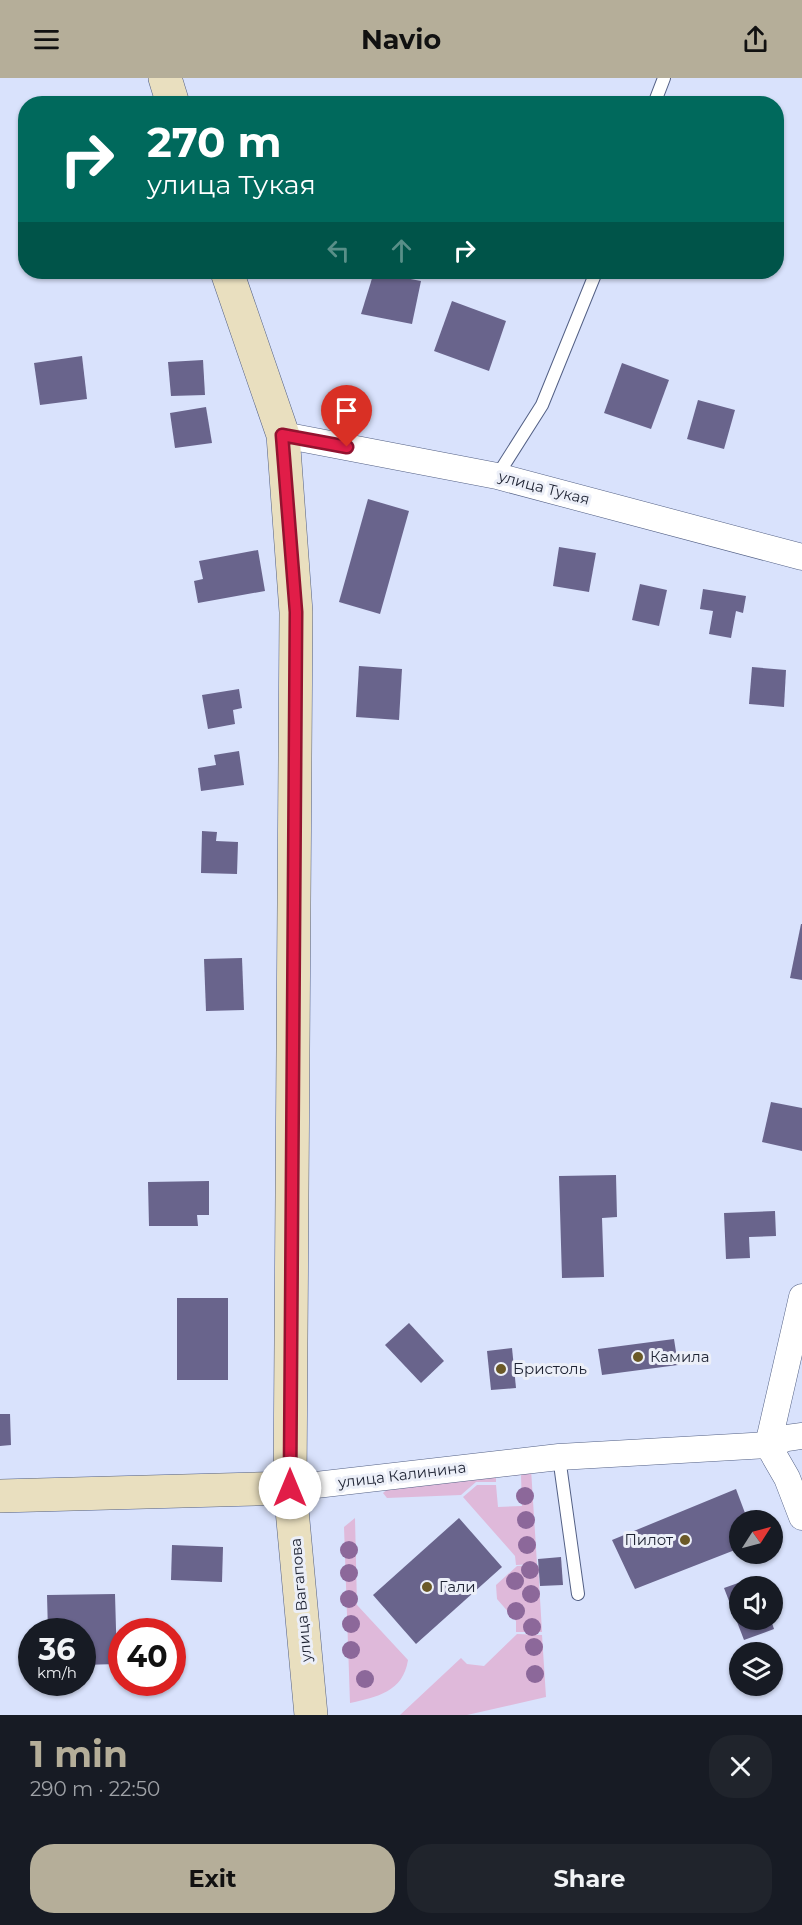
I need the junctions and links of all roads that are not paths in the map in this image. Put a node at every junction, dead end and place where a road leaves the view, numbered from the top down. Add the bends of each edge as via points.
1 (165, 78) edge
2 (664, 78) edge
3 (171, 96) edge
4 (657, 96) edge
5 (229, 279) edge
6 (593, 279) edge
7 (282, 435) junction
8 (497, 476) junction
9 (802, 557) edge
10 (802, 1298) edge
11 (802, 1436) edge
12 (768, 1445) junction
13 (559, 1457) junction
14 (290, 1488) junction
15 (0, 1496) edge
16 (802, 1516) edge
17 (578, 1594) dead end
18 (311, 1715) edge

1 - 3 street
2 - 4 lane
5 - 7 street, улица Вагапова
6 - 8 lane via 542,405
7 - 8 street, улица Тукая
7 - 14 street, улица Вагапова via 296,612
8 - 9 street, улица Тукая
10 - 12 street
11 - 12 street, улица Калинина
12 - 13 street, улица Калинина
12 - 16 street
13 - 14 street, улица Калинина
13 - 17 lane
14 - 15 street, улица Калинина
14 - 18 street, улица Вагапова

